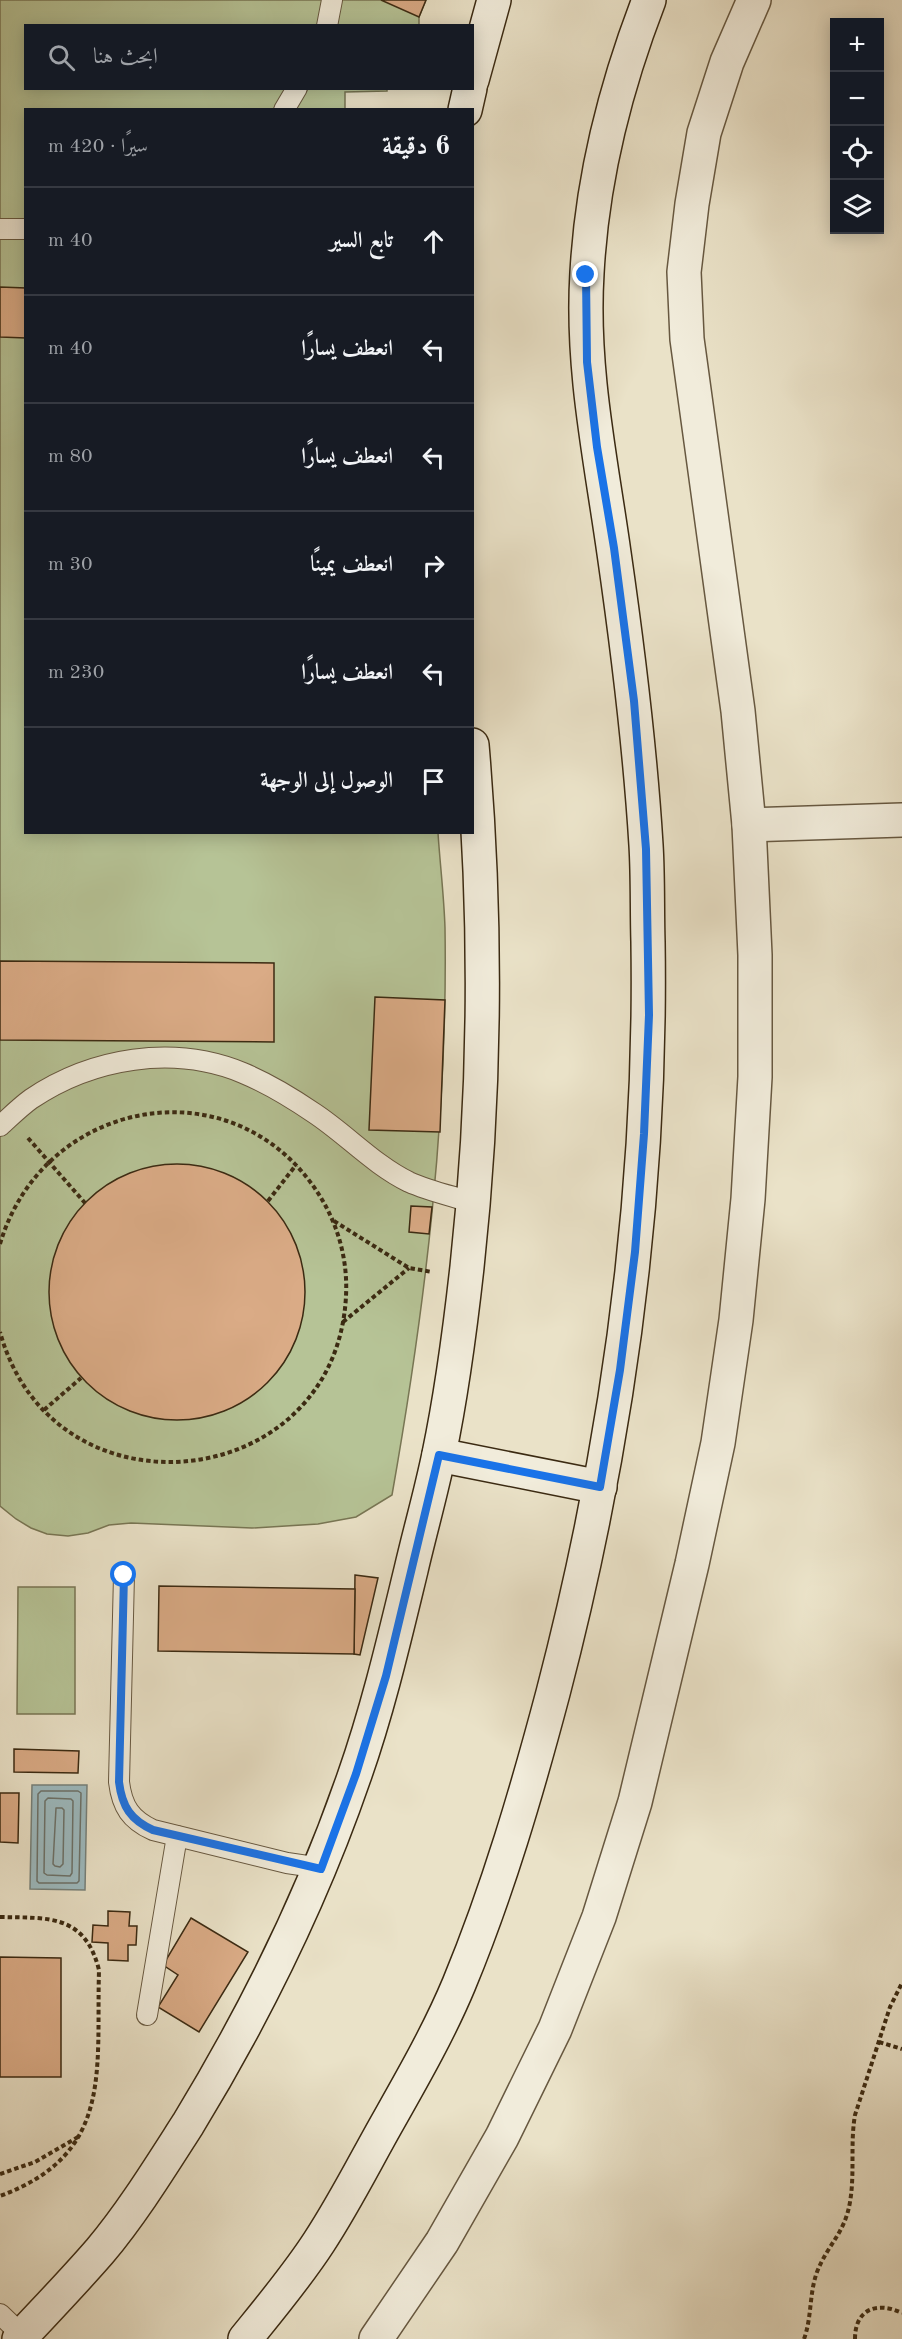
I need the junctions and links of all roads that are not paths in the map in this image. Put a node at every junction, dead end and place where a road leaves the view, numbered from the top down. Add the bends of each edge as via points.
1 (332, 0) edge
2 (494, 0) edge
3 (649, 0) edge
4 (754, 0) edge
5 (327, 24) edge
6 (474, 73) edge
7 (296, 90) edge
8 (285, 108) edge
9 (0, 229) edge
10 (24, 229) edge
11 (474, 779) edge
12 (902, 820) edge
13 (749, 825) junction
14 (5, 1122) edge
15 (474, 1203) junction
16 (439, 1455) junction
17 (600, 1487) junction
18 (124, 1575) dead end
19 (177, 1836) junction
20 (321, 1869) junction
21 (147, 2015) dead end
22 (14, 2329) edge
23 (245, 2339) edge
24 (376, 2339) edge

1 - 5 lane
2 - 6 street
3 - 17 street via 614,105 595,189 586,275 587,362 636,724 646,849 649,1015 635,1252
4 - 13 street via 727,62 705,134 684,272 687,339 738,711
7 - 8 lane
9 - 10 lane
11 - 15 street via 483,933 482,1066
12 - 13 street
13 - 24 street via 755,1077 736,1320 718,1443 635,1802 599,1917 555,2029 486,2166 442,2242
14 - 15 lane via 29,1100 68,1077 110,1063 154,1057 199,1060 242,1072 282,1093 410,1183
15 - 16 street via 457,1356
16 - 17 street
16 - 20 street via 386,1676
17 - 23 street via 571,1625 535,1762 458,1988 416,2073 320,2241
18 - 19 lane via 121,1798 139,1824
19 - 20 lane
19 - 21 lane
20 - 22 street via 228,2056 166,2159 102,2248

